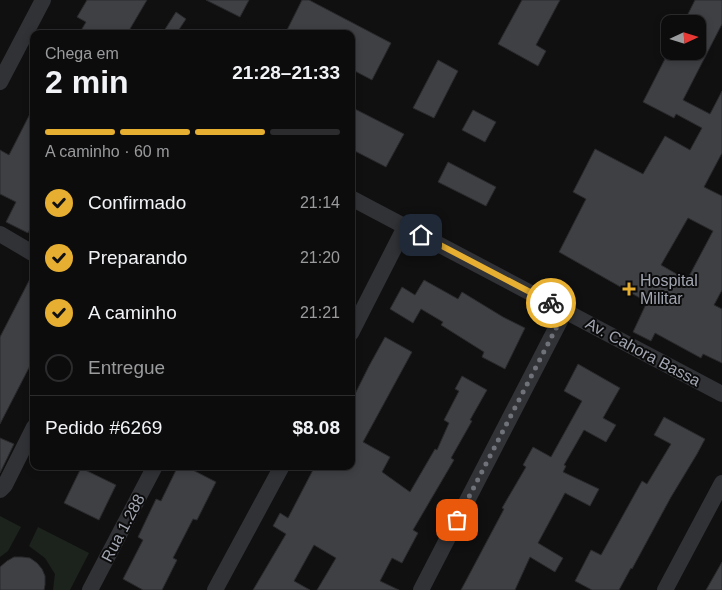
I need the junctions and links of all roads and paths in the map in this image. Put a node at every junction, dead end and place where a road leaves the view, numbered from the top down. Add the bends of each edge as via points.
1 (44, 0) edge
2 (34, 30) edge
3 (30, 37) edge
4 (0, 82) edge
5 (355, 200) edge
6 (404, 226) junction
7 (0, 234) edge
8 (30, 252) edge
9 (565, 311) junction
10 (355, 325) edge
11 (722, 394) edge
12 (30, 435) edge
13 (153, 470) edge
14 (280, 470) edge
15 (722, 483) edge
16 (0, 490) edge
17 (90, 590) edge
18 (215, 590) edge
19 (421, 590) edge
20 (666, 590) edge

1 - 2 street
3 - 4 street
5 - 6 street, Av. Cahora Bassa
6 - 9 street, Av. Cahora Bassa
6 - 10 street
7 - 8 street
9 - 11 street, Av. Cahora Bassa
9 - 19 street
12 - 16 street
13 - 17 street, Rua 1.288
14 - 18 street
15 - 20 street

